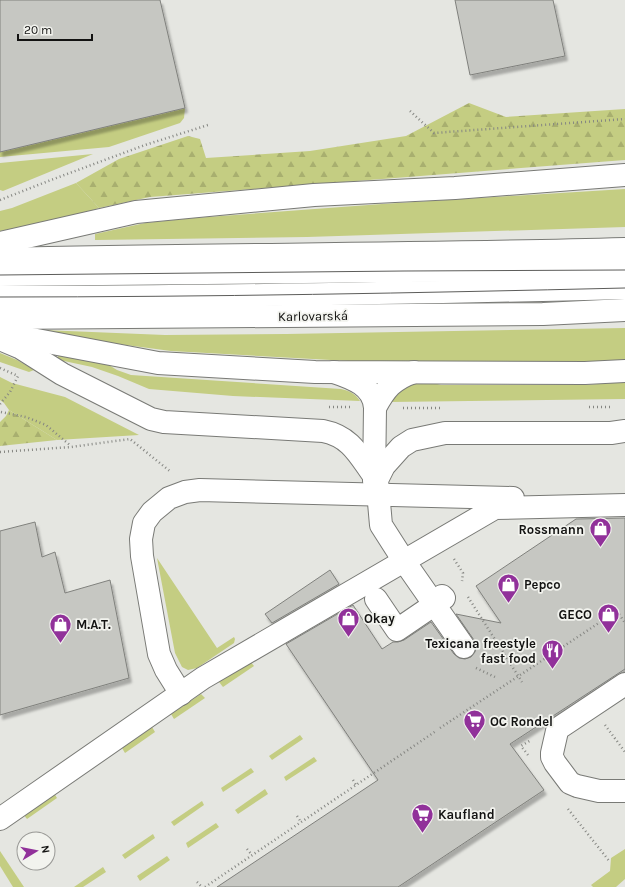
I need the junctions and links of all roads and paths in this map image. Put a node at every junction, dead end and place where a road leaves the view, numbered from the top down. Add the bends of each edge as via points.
1 (410, 112) dead end
2 (625, 119) edge
3 (208, 125) dead end
4 (625, 174) edge
5 (0, 199) edge
6 (0, 243) edge
7 (625, 249) edge
8 (0, 259) edge
9 (625, 270) edge
10 (0, 275) edge
11 (625, 288) edge
12 (0, 297) edge
13 (625, 310) edge
14 (0, 318) edge
15 (0, 333) edge
16 (0, 339) edge
17 (0, 368) edge
18 (625, 371) edge
19 (334, 372) junction
20 (414, 372) junction
21 (18, 376) junction
22 (25, 378) dead end
23 (0, 404) edge
24 (323, 406) dead end
25 (586, 407) dead end
26 (617, 407) dead end
27 (375, 408) junction
28 (444, 408) dead end
29 (0, 412) edge
30 (625, 431) edge
31 (71, 447) junction
32 (0, 452) edge
33 (172, 473) dead end
34 (375, 487) junction
35 (554, 499) dead end
36 (625, 506) edge
37 (414, 565) junction
38 (376, 599) dead end
39 (625, 623) edge
40 (464, 647) dead end
41 (511, 666) dead end
42 (518, 676) junction
43 (522, 682) dead end
44 (625, 684) edge
45 (181, 694) junction
46 (600, 720) dead end
47 (440, 728) dead end
48 (436, 731) dead end
49 (625, 752) edge
50 (352, 780) dead end
51 (356, 785) junction
52 (625, 791) edge
53 (297, 816) dead end
54 (0, 819) edge
55 (301, 822) junction
56 (247, 849) dead end
57 (252, 855) junction
58 (197, 882) dead end
59 (202, 887) edge
60 (205, 887) edge

1 - 2 path via 434,133
3 - 5 path via 145,145
4 - 6 main road via 455,188 314,194 136,212
7 - 8 main road
9 - 10 main road
11 - 12 main road, Karlovarská via 159,297
13 - 14 main road, Karlovarská via 543,314
15 - 19 main road via 158,363
16 - 34 main road via 22,348 62,374 150,419 332,433 344,438 351,445
17 - 21 path
18 - 20 main road
19 - 20 main road
19 - 27 main road via 362,384 374,397
20 - 27 main road via 394,382
21 - 22 path
21 - 23 path
24 - 27 path
25 - 26 path
27 - 28 path
27 - 34 main road
29 - 31 path via 26,417 46,425
30 - 34 main road via 603,434 445,433 425,436 401,447 384,466
31 - 32 path
31 - 33 path via 130,439
34 - 35 main road
34 - 37 main road via 381,525
34 - 45 main road via 200,490 169,498 152,512 144,523 141,539 142,556 159,654
36 - 37 main road via 495,508
37 - 38 main road via 444,598 397,630
37 - 40 main road
37 - 45 main road via 203,678
39 - 42 path via 617,611
41 - 42 path
42 - 43 path
42 - 47 path
44 - 52 main road via 559,728 552,753 553,760 567,780 577,786 599,791
45 - 54 main road
46 - 49 path
48 - 51 path
50 - 51 path
51 - 55 path
53 - 55 path
55 - 57 path
56 - 57 path
57 - 60 path
58 - 59 path

